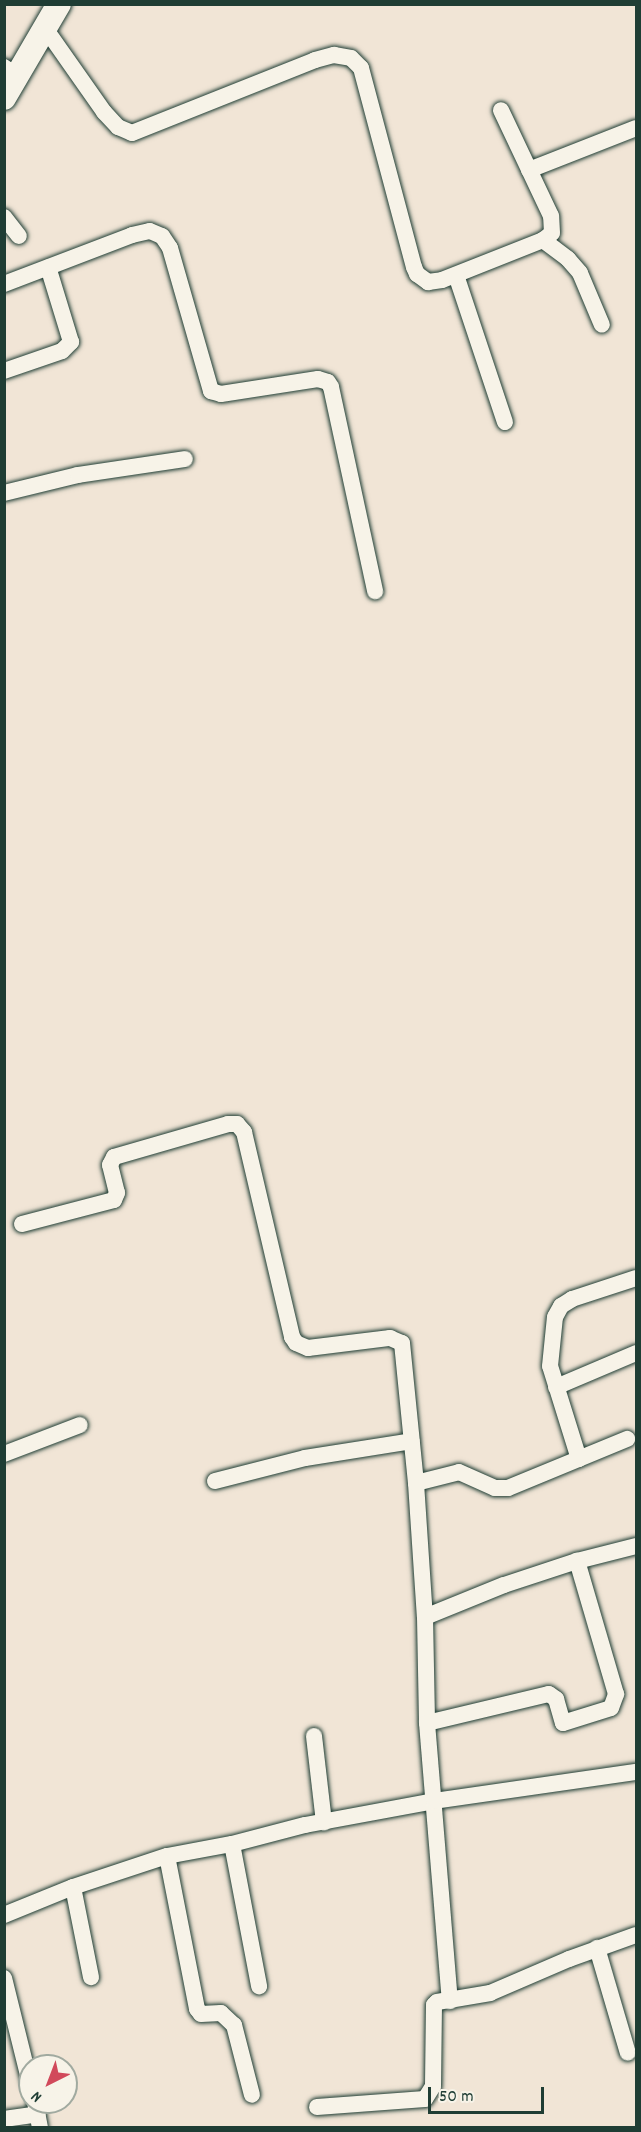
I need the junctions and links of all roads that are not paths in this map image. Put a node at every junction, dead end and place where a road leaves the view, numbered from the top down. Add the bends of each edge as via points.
1 (43, 4) edge
2 (59, 4) edge
3 (45, 28) junction
4 (8, 70) edge
5 (4, 98) edge
6 (501, 110) dead end
7 (636, 128) edge
8 (529, 170) junction
9 (4, 217) edge
10 (19, 236) dead end
11 (543, 240) junction
12 (48, 267) junction
13 (456, 275) junction
14 (4, 284) edge
15 (602, 324) dead end
16 (4, 371) edge
17 (505, 422) dead end
18 (185, 459) dead end
19 (4, 494) edge
20 (375, 591) dead end
21 (22, 1224) dead end
22 (636, 1278) edge
23 (636, 1353) edge
24 (556, 1387) junction
25 (80, 1425) dead end
26 (627, 1439) dead end
27 (412, 1441) junction
28 (4, 1454) edge
29 (579, 1459) junction
30 (215, 1481) dead end
31 (416, 1483) junction
32 (636, 1546) edge
33 (577, 1561) junction
34 (425, 1617) junction
35 (427, 1724) junction
36 (314, 1736) dead end
37 (636, 1772) edge
38 (434, 1801) junction
39 (324, 1822) junction
40 (232, 1844) junction
41 (167, 1856) junction
42 (73, 1887) junction
43 (4, 1915) edge
44 (636, 1935) edge
45 (597, 1948) junction
46 (91, 1977) dead end
47 (4, 1978) edge
48 (259, 1986) dead end
49 (450, 2001) junction
50 (628, 2053) dead end
51 (23, 2054) edge
52 (252, 2095) dead end
53 (317, 2107) dead end
54 (37, 2114) edge
55 (4, 2119) edge

1 - 4 street
2 - 3 street
3 - 4 street
3 - 13 street via 104,112 118,127 132,133 315,60 334,55 351,58 361,69 417,274 428,282
4 - 5 street
6 - 8 street
7 - 8 street
8 - 11 street via 554,228
9 - 10 street
11 - 13 street
11 - 15 street via 580,273
12 - 14 street
12 - 16 street via 71,342 62,351
12 - 20 street via 132,235 156,232 170,248 211,391 221,394 318,379 328,382
13 - 17 street
18 - 19 street via 78,475
21 - 27 street via 114,1200 117,1193 110,1165 114,1157 228,1124 239,1125 244,1132 292,1337 308,1348 390,1338 402,1343
22 - 24 street via 572,1299 558,1310 549,1358
23 - 24 street
24 - 29 street
25 - 28 street
26 - 29 street
27 - 30 street via 305,1458
27 - 31 street
29 - 31 street via 504,1489 459,1472
31 - 34 street
32 - 33 street
33 - 34 street
33 - 35 street via 616,1694 611,1708 563,1723 556,1699 549,1694
34 - 35 street
35 - 38 street
36 - 39 street
37 - 38 street
38 - 39 street
38 - 49 street
39 - 40 street
40 - 41 street
40 - 48 street
41 - 42 street
41 - 52 street via 197,2009 201,2014 221,2013 234,2025
42 - 43 street
42 - 46 street
44 - 45 street
45 - 49 street via 508,1987
45 - 50 street
47 - 51 street
49 - 53 street via 434,2005 433,2086 425,2099
54 - 55 street

